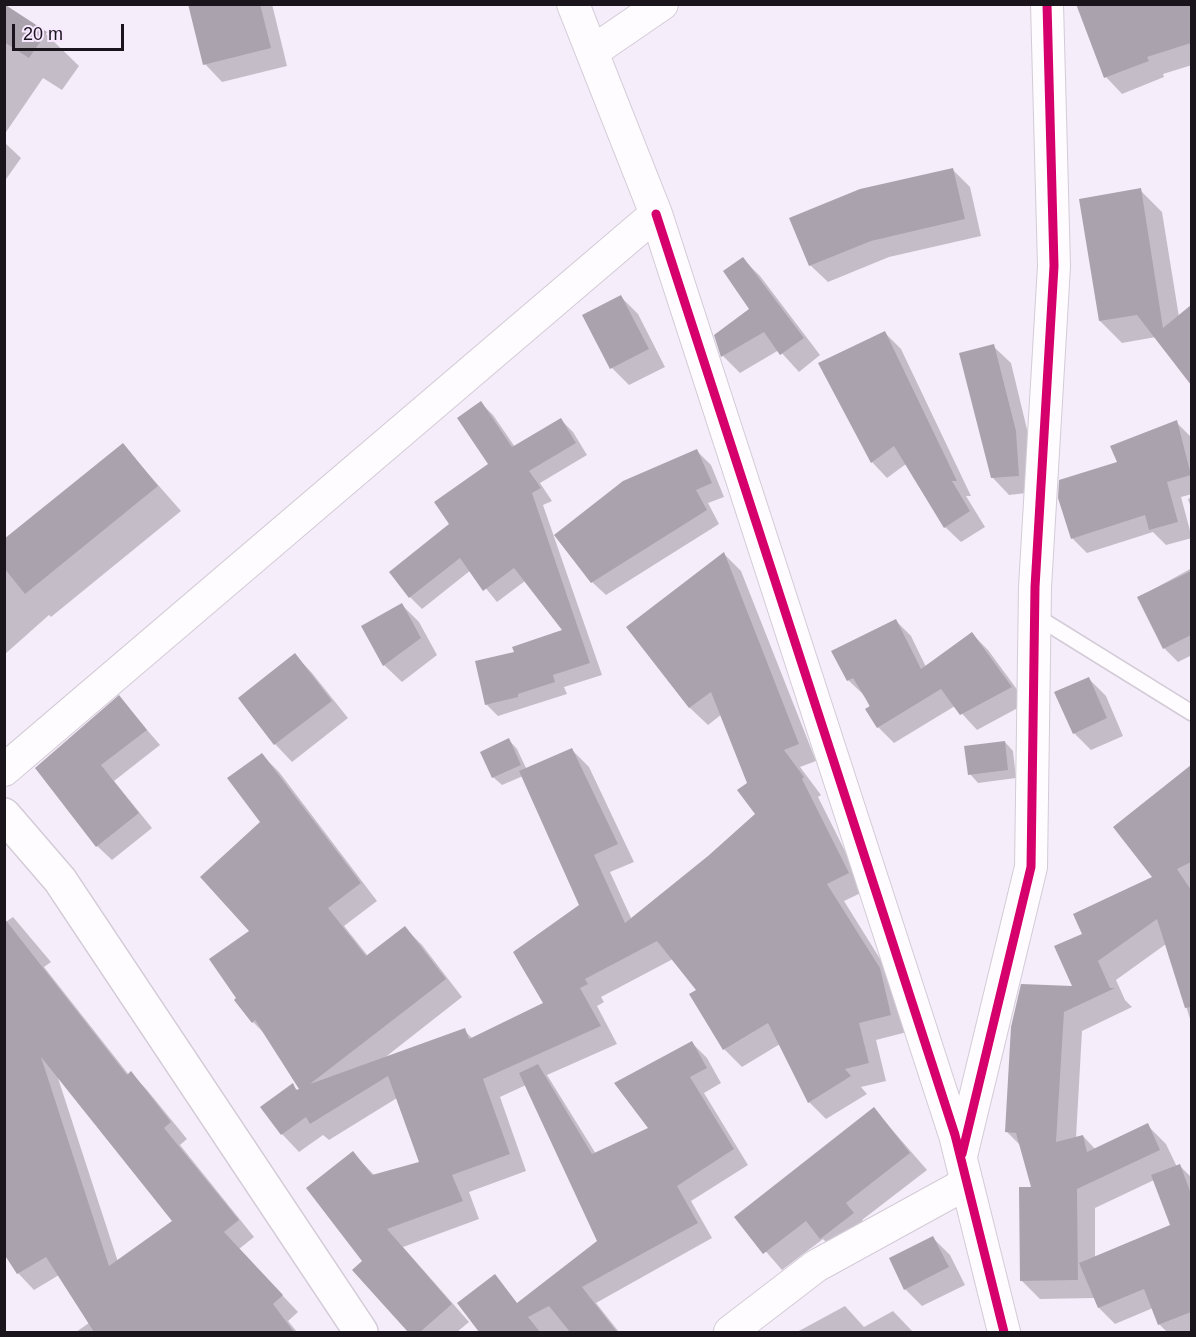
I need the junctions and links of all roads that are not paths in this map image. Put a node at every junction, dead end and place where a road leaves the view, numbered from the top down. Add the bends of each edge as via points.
1 (573, 4) edge
2 (662, 4) edge
3 (1047, 4) edge
4 (592, 52) junction
5 (656, 214) junction
6 (1034, 615) junction
7 (1191, 714) edge
8 (4, 770) edge
9 (4, 815) edge
10 (964, 1170) junction
11 (361, 1332) edge
12 (730, 1332) edge
13 (1004, 1332) edge

1 - 4 street
2 - 4 street
3 - 6 street via 1054,267
4 - 5 street
5 - 8 street
5 - 10 street
6 - 7 lane
6 - 10 street via 1031,867
9 - 11 street via 60,880
10 - 12 street via 816,1266
10 - 13 street

